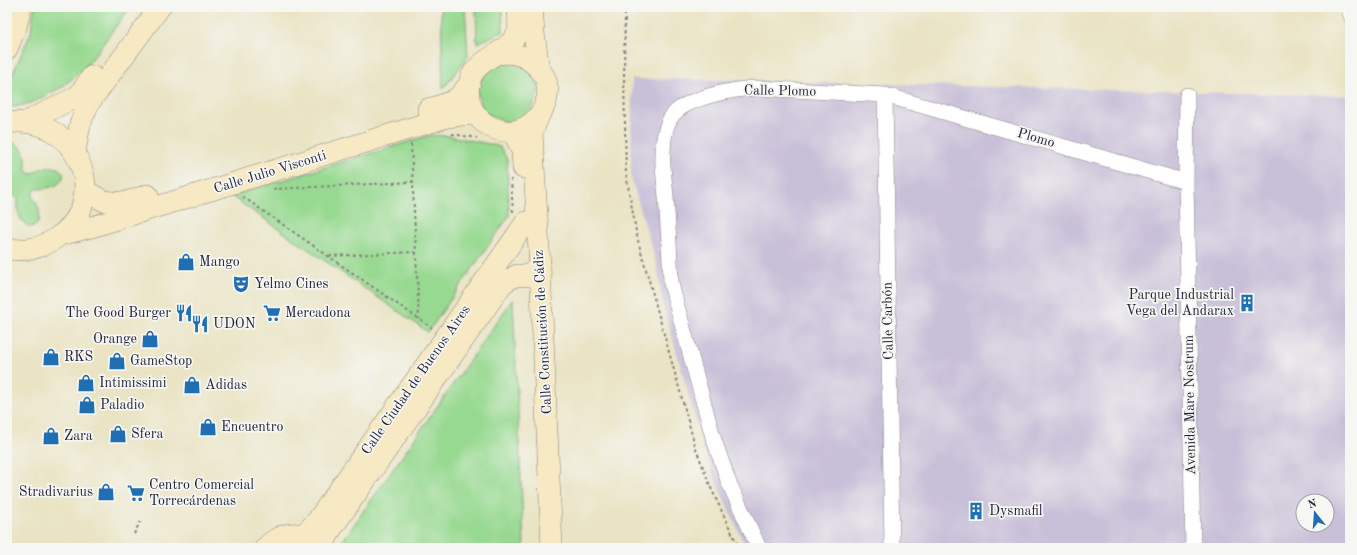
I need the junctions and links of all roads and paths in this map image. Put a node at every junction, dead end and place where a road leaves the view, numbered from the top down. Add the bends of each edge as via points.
1 (21, 7) edge
2 (144, 7) edge
3 (160, 7) edge
4 (518, 7) edge
5 (532, 7) edge
6 (1344, 7) edge
7 (1350, 25) edge
8 (7, 49) edge
9 (498, 54) junction
10 (539, 68) junction
11 (470, 83) junction
12 (885, 95) junction
13 (1187, 95) dead end
14 (476, 114) junction
15 (538, 118) junction
16 (14, 121) edge
17 (513, 131) junction
18 (450, 133) dead end
19 (410, 139) dead end
20 (481, 139) dead end
21 (75, 152) junction
22 (511, 176) dead end
23 (412, 182) junction
24 (1186, 182) junction
25 (273, 189) dead end
26 (85, 191) junction
27 (242, 196) dead end
28 (519, 220) junction
29 (64, 234) junction
30 (7, 249) edge
31 (415, 252) junction
32 (328, 256) junction
33 (534, 272) junction
34 (419, 319) junction
35 (431, 333) dead end
36 (140, 522) dead end
37 (134, 534) dead end
38 (303, 534) junction
39 (322, 547) edge
40 (265, 548) edge
41 (541, 548) edge
42 (552, 548) edge
43 (759, 548) edge
44 (892, 548) edge
45 (1193, 548) edge

1 - 8 street
2 - 16 street via 78,96
3 - 21 street via 89,103 80,124
4 - 9 street via 518,33
5 - 10 street
6 - 7 lane
9 - 10 street via 518,54 527,57
9 - 11 street via 477,68
10 - 15 street via 547,84 547,96
11 - 14 street via 470,99
11 - 26 street, Calle Julio Visconti via 459,97 451,102 123,203 104,201
12 - 24 street, Plomo
12 - 43 street, Calle Plomo via 757,88 733,90 688,103 671,117 666,129 663,155 674,296 726,476
12 - 44 street, Calle Carbón
13 - 24 street, Avenida Mare Nostrum
14 - 17 street via 488,126
14 - 29 street, Calle Julio Visconti via 447,117
15 - 17 street via 529,125
15 - 33 street, Calle Constitución de Cádiz via 532,133
16 - 21 street via 44,126 56,132
17 - 28 street, Calle Constitución de Cádiz via 522,151
18 - 20 path
19 - 23 path
21 - 26 street via 83,170
22 - 28 path via 513,215
23 - 25 path
23 - 31 path
24 - 45 street, Avenida Mare Nostrum
26 - 29 street via 78,214
27 - 32 path
28 - 33 street, Calle Constitución de Cádiz
28 - 38 street, Calle Ciudad de Buenos Aires via 317,521
29 - 30 street via 46,245 25,250
31 - 32 path
31 - 34 path
32 - 34 path
33 - 39 street, Calle Ciudad de Buenos Aires via 517,275 503,283 330,531
33 - 41 street, Calle Constitución de Cádiz
33 - 42 street, Calle Constitución de Cádiz
34 - 35 path via 434,329
36 - 37 path
38 - 39 street, Calle Ciudad de Buenos Aires
38 - 40 street via 281,536

